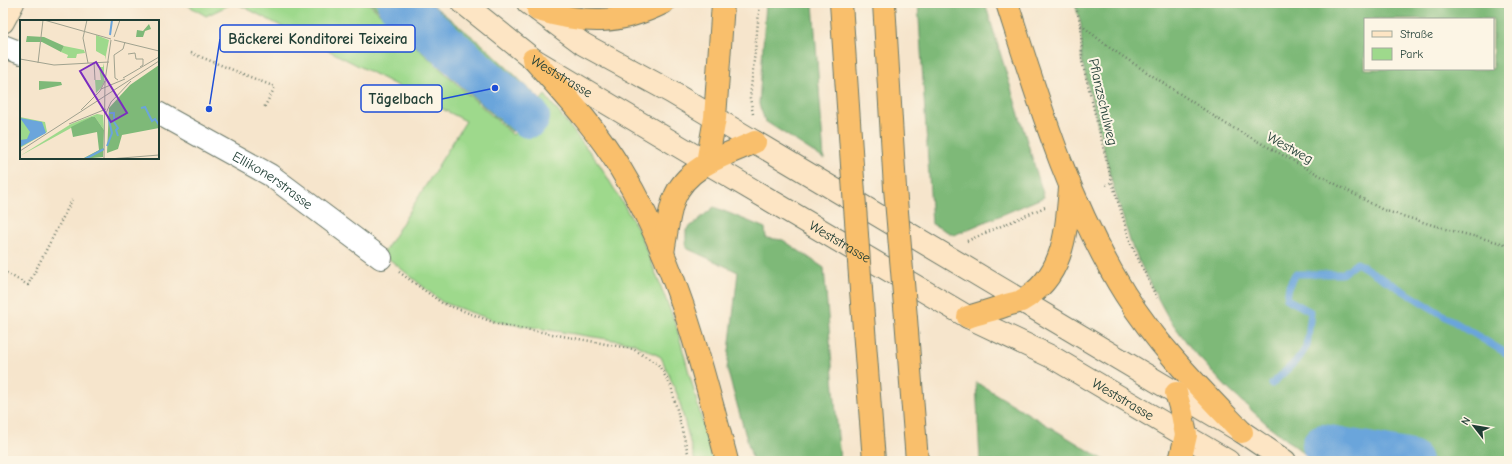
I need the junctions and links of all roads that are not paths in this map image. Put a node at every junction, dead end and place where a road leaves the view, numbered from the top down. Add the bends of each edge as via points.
1 (13, 3) edge
2 (463, 3) edge
3 (663, 3) edge
4 (723, 3) edge
5 (841, 3) edge
6 (884, 3) edge
7 (1007, 3) edge
8 (533, 7) edge
9 (3, 22) edge
10 (533, 59) junction
11 (159, 114) edge
12 (715, 118) junction
13 (756, 142) junction
14 (707, 163) junction
15 (1070, 187) junction
16 (662, 253) junction
17 (381, 258) road end
18 (1021, 301) junction
19 (968, 317) junction
20 (1176, 393) junction
21 (1242, 432) junction
22 (1186, 435) junction
23 (727, 461) edge
24 (874, 461) edge
25 (917, 461) edge
26 (1180, 461) edge
27 (1228, 461) edge
28 (1285, 461) edge

1 - 9 main road
2 - 10 main road, Weststrasse
3 - 8 highway via 638,14 594,21 574,19
4 - 12 highway
5 - 24 highway, bridge
6 - 25 highway, bridge
7 - 15 highway
8 - 12 main road via 583,44
10 - 14 main road, Weststrasse
10 - 16 highway via 602,140 634,192
11 - 17 street, Ellikonerstrasse via 270,176
12 - 13 main road
12 - 14 highway
13 - 14 highway
13 - 18 main road
14 - 16 highway via 689,176 675,197
14 - 19 main road, Weststrasse
15 - 18 highway via 1059,258 1043,284
15 - 21 highway via 1108,266 1140,315 1176,361
16 - 23 highway via 691,331
18 - 19 highway
18 - 20 main road
19 - 22 main road, Weststrasse via 1052,357
20 - 21 main road
20 - 22 highway
21 - 28 main road
22 - 26 highway
22 - 27 main road, Weststrasse

